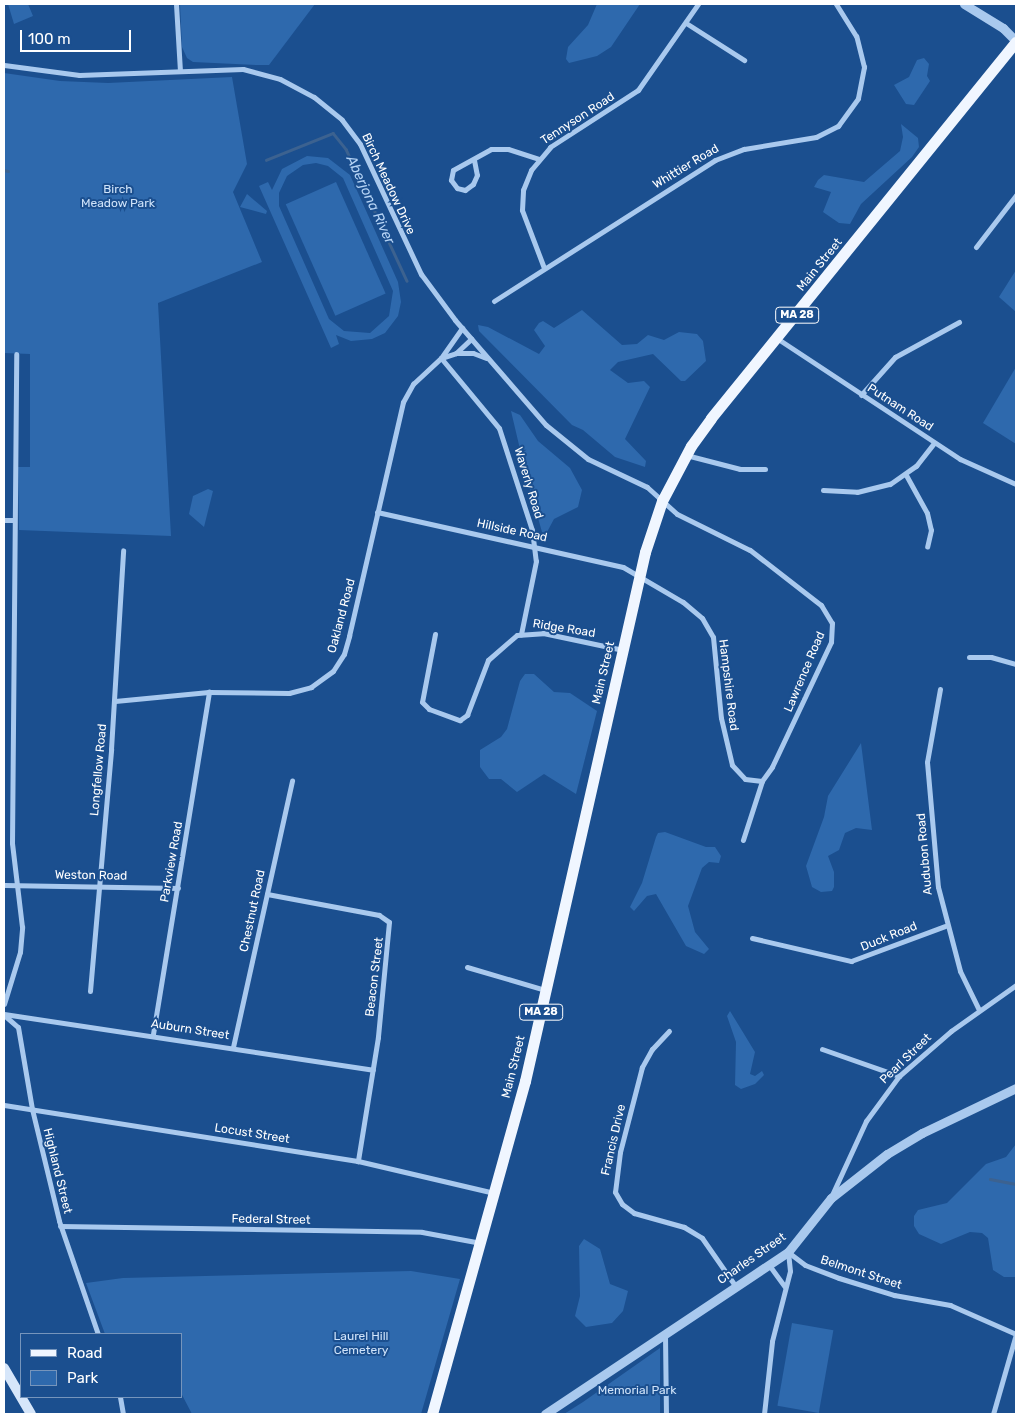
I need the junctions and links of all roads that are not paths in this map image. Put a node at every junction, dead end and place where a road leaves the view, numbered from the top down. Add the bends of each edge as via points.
1 (176, 4) edge
2 (698, 4) edge
3 (836, 4) edge
4 (964, 4) edge
5 (686, 23) junction
6 (1016, 42) edge
7 (744, 60) dead end
8 (4, 65) edge
9 (180, 71) junction
10 (539, 159) junction
11 (474, 160) junction
12 (1016, 195) edge
13 (976, 247) dead end
14 (544, 268) junction
15 (494, 301) dead end
16 (959, 322) dead end
17 (462, 328) junction
18 (471, 339) junction
19 (778, 339) junction
20 (456, 353) junction
21 (16, 354) dead end
22 (442, 358) junction
23 (488, 360) junction
24 (861, 395) junction
25 (934, 443) junction
26 (686, 455) junction
27 (764, 469) dead end
28 (906, 474) junction
29 (1016, 484) edge
30 (823, 490) dead end
31 (662, 501) junction
32 (377, 512) junction
33 (4, 520) edge
34 (14, 520) junction
35 (536, 547) junction
36 (927, 547) dead end
37 (123, 550) dead end
38 (640, 574) junction
39 (435, 634) dead end
40 (520, 634) junction
41 (624, 650) junction
42 (969, 657) dead end
43 (1016, 664) edge
44 (940, 689) dead end
45 (209, 692) junction
46 (115, 701) junction
47 (4, 703) edge
48 (12, 703) junction
49 (292, 780) dead end
50 (762, 781) junction
51 (743, 840) dead end
52 (4, 885) edge
53 (18, 885) junction
54 (99, 886) junction
55 (178, 888) junction
56 (267, 894) junction
57 (945, 926) junction
58 (752, 938) dead end
59 (467, 967) dead end
60 (1016, 985) edge
61 (547, 990) junction
62 (90, 991) dead end
63 (4, 1004) edge
64 (979, 1010) junction
65 (4, 1014) edge
66 (669, 1031) dead end
67 (153, 1034) junction
68 (233, 1047) junction
69 (822, 1050) dead end
70 (373, 1070) junction
71 (899, 1076) junction
72 (1016, 1088) edge
73 (4, 1105) edge
74 (32, 1109) junction
75 (358, 1160) junction
76 (494, 1193) junction
77 (828, 1202) junction
78 (60, 1226) junction
79 (481, 1243) junction
80 (788, 1252) junction
81 (769, 1265) junction
82 (784, 1286) junction
83 (736, 1287) junction
84 (98, 1333) edge
85 (1016, 1334) edge
86 (665, 1335) junction
87 (4, 1368) edge
88 (20, 1395) edge
89 (22, 1398) edge
90 (120, 1398) edge
91 (31, 1414) edge
92 (123, 1414) edge
93 (432, 1414) edge
94 (545, 1414) edge
95 (666, 1414) edge
96 (764, 1414) edge
97 (993, 1414) edge

1 - 9 street
2 - 5 street, Tennyson Road
3 - 14 street, Whittier Road via 858,41 864,67 858,98 838,126 806,140 728,154
4 - 6 street via 998,24
5 - 7 street
5 - 10 street, Tennyson Road via 638,90 557,142
6 - 19 main road, Main Street / MA 28
8 - 9 street, Birch Meadow Drive via 68,75
9 - 17 street, Birch Meadow Drive via 234,68 267,74 301,89 336,114 365,152 412,259
10 - 11 street via 495,148
10 - 14 street, Tennyson Road via 525,183 522,206
11 - 11 street via 477,176 472,186 464,190 454,187 453,170
12 - 13 street
14 - 15 street, Whittier Road
16 - 24 street via 900,353
17 - 18 street, Birch Meadow Drive
17 - 22 street, Oakland Road
18 - 20 street, Oakland Road
18 - 23 street, Birch Meadow Drive
19 - 24 street, Putnam Road
19 - 26 main road, Main Street / MA 28 via 711,418
20 - 22 street, Oakland Road
20 - 23 street, Oakland Road via 473,353
21 - 34 street
22 - 32 street, Oakland Road via 415,382 405,398
22 - 35 street, Waverly Road via 499,428
23 - 31 street, Birch Meadow Drive via 567,444 600,466 647,487
24 - 25 street, Putnam Road
25 - 28 street
25 - 29 street, Putnam Road via 976,468
26 - 27 street via 740,470
26 - 31 main road, Main Street / MA 28
28 - 30 street via 885,486 866,491
28 - 36 street via 927,513 931,530
31 - 38 main road, Main Street / MA 28
31 - 50 street, Lawrence Road via 677,514 759,556 821,605 832,620 833,635 823,662 772,768
32 - 35 street, Hillside Road
32 - 45 street, Oakland Road via 347,645 333,671 318,683 294,692
33 - 34 street
34 - 48 street
35 - 38 street, Hillside Road via 623,567
35 - 40 street, Waverly Road via 536,562
37 - 46 street, Longfellow Road
38 - 41 main road, Main Street / MA 28
38 - 50 street, Hampshire Road via 692,609 708,626 714,642 728,756 741,776 752,782
39 - 40 street, Ridge Road via 422,696 424,705 460,720 467,715 488,660 505,642
40 - 41 street, Ridge Road via 548,634
41 - 61 main road, Main Street / MA 28
42 - 43 street via 991,657
44 - 57 street, Audubon Road via 927,762 938,887
45 - 46 street, Oakland Road
45 - 55 street, Parkview Road
46 - 54 street, Longfellow Road
47 - 48 street
48 - 53 street via 12,843
49 - 56 street, Chestnut Road
50 - 51 street, Lawrence Road
52 - 53 street, Weston Road
53 - 54 street, Weston Road
53 - 63 street via 21,944
54 - 55 street, Weston Road
54 - 62 street, Longfellow Road
55 - 67 street, Parkview Road
56 - 68 street, Chestnut Road
56 - 70 street, Beacon Street via 371,913 388,920 390,931
57 - 58 street, Duck Road via 851,961
57 - 64 street, Audubon Road via 960,971
59 - 61 street
60 - 64 street, Pearl Street
61 - 76 main road, Main Street / MA 28
64 - 71 street, Pearl Street
65 - 67 street, Auburn Street
65 - 74 street, Highland Street via 18,1027
66 - 83 street, Francis Drive via 649,1054 640,1074 620,1152 615,1192 622,1204 634,1213 684,1227 702,1238
67 - 68 street, Auburn Street
68 - 70 street, Auburn Street
69 - 71 street
70 - 75 street, Beacon Street
71 - 77 street, Pearl Street via 866,1121
72 - 77 street, Charles Street via 907,1141
73 - 74 street, Locust Street
74 - 75 street, Locust Street
74 - 78 street, Highland Street
75 - 76 street, Locust Street
76 - 79 main road, Main Street / MA 28
77 - 80 street, Charles Street
78 - 79 street, Federal Street via 422,1232
78 - 84 street, Highland Street
79 - 93 main road, Main Street / MA 28
80 - 81 street, Charles Street
80 - 82 street via 790,1270
80 - 85 street, Belmont Street via 805,1265 839,1278 894,1295 950,1305
81 - 82 street
81 - 83 street, Charles Street
82 - 96 street via 769,1359
83 - 86 street, Charles Street
85 - 97 street
86 - 94 street, Charles Street
86 - 95 street
87 - 88 main road
89 - 91 main road
90 - 92 street

